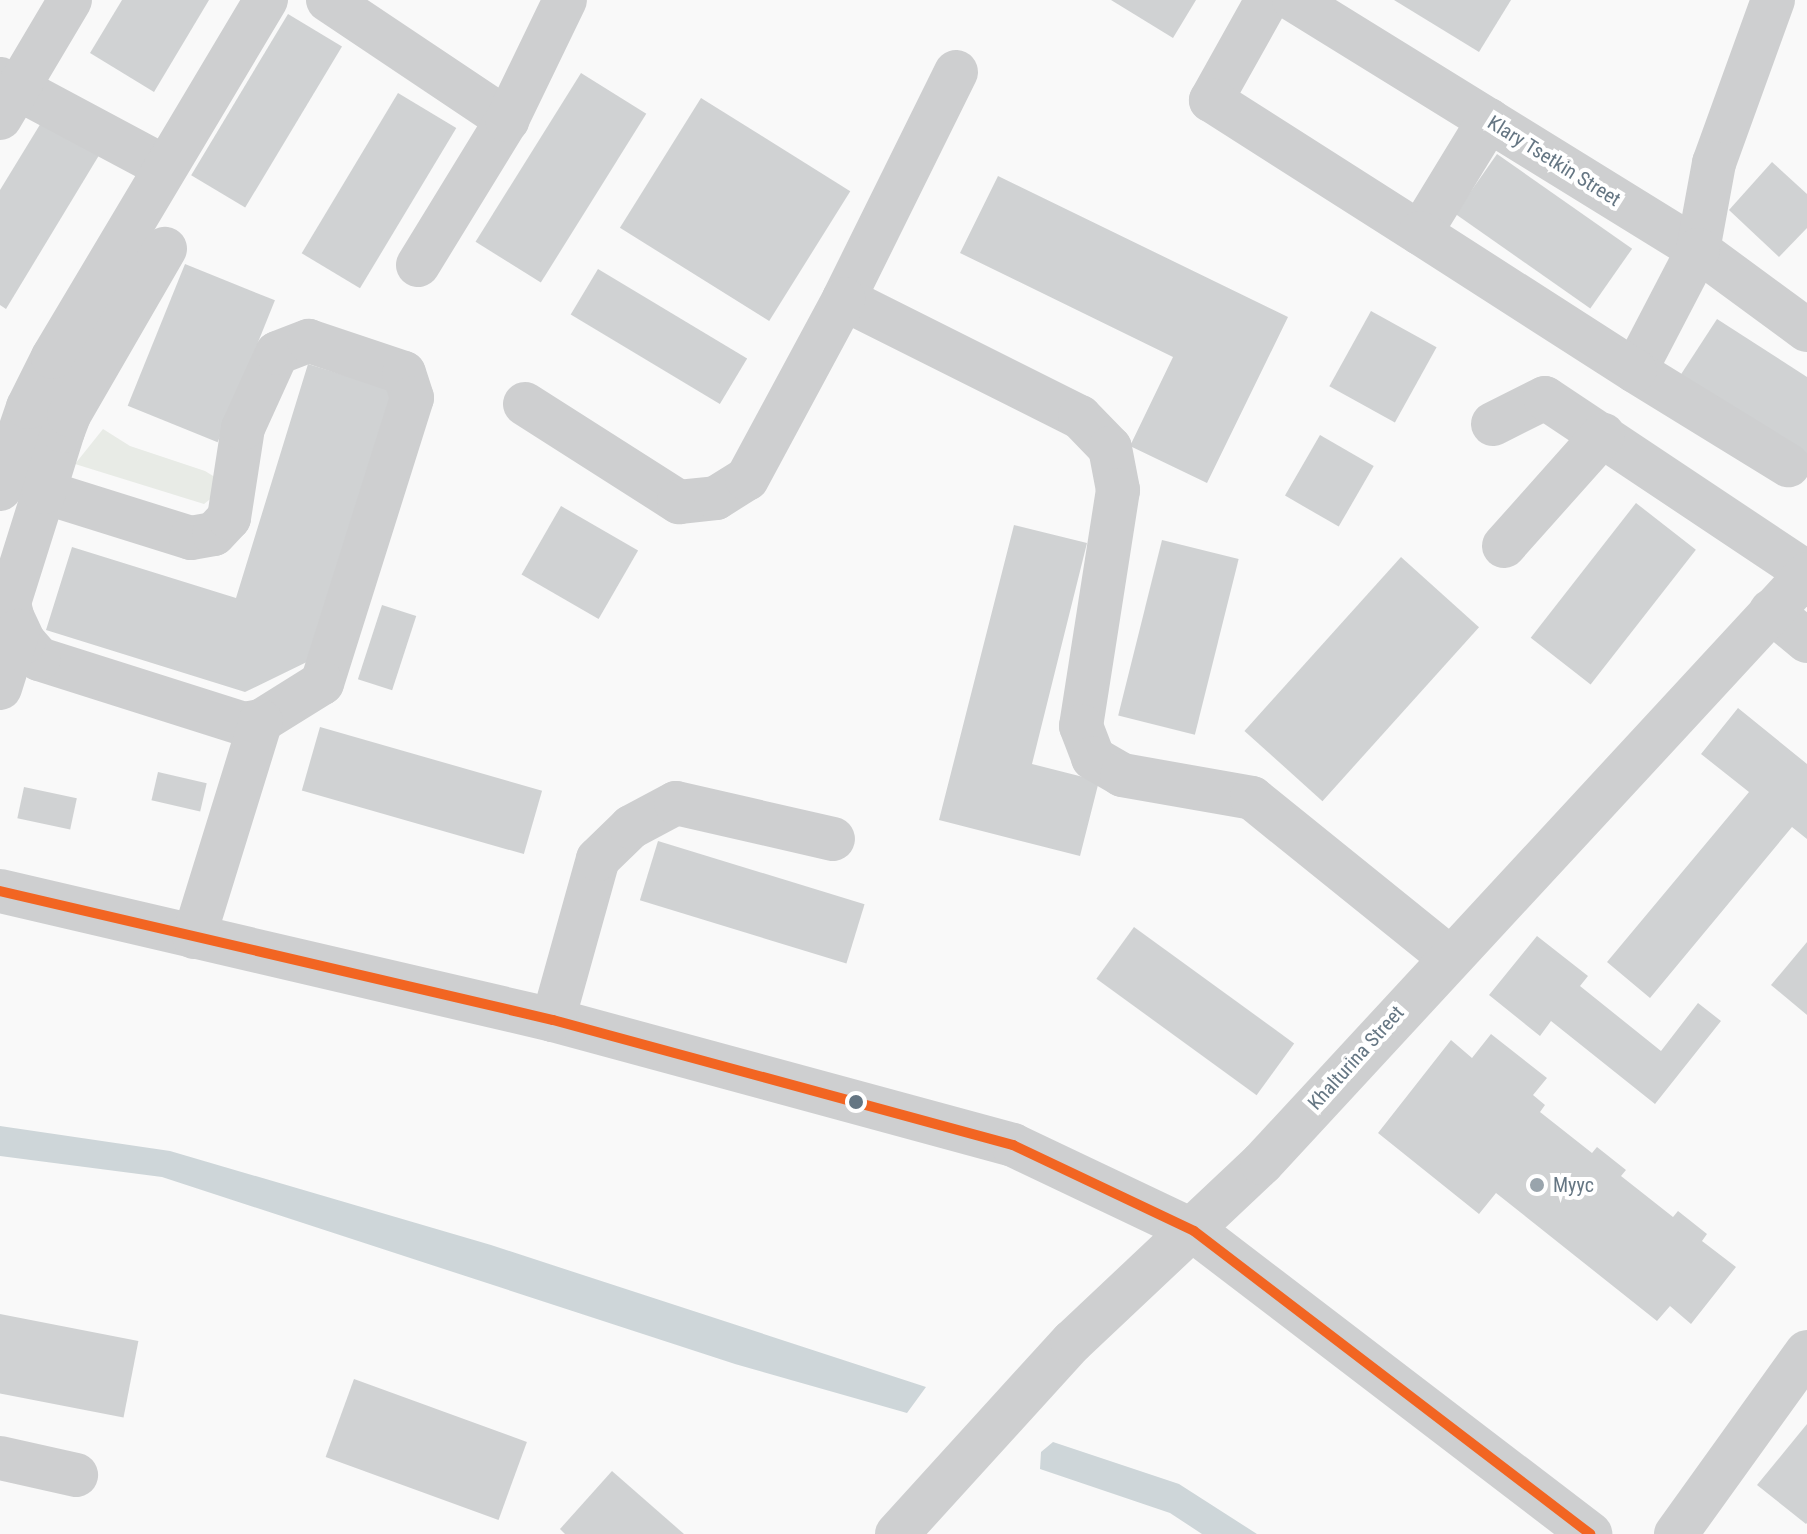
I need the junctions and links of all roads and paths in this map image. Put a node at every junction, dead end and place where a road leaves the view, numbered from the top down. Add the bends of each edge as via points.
1 (70, 0) edge
2 (266, 0) edge
3 (328, 0) edge
4 (565, 0) edge
5 (1267, 0) edge
6 (1294, 0) edge
7 (1773, 0) edge
8 (956, 72) dead end
9 (6, 95) edge
10 (507, 120) junction
11 (1489, 120) junction
12 (165, 167) junction
13 (1420, 233) junction
14 (165, 249) dead end
15 (1698, 250) junction
16 (418, 265) dead end
17 (844, 299) junction
18 (1807, 330) edge
19 (1635, 371) junction
20 (525, 404) dead end
21 (1493, 424) dead end
22 (1603, 435) junction
23 (1788, 465) dead end
24 (0, 489) edge
25 (44, 492) junction
26 (1504, 546) dead end
27 (1807, 573) edge
28 (9, 610) edge
29 (1771, 611) junction
30 (1807, 641) edge
31 (0, 688) edge
32 (261, 721) junction
33 (833, 839) dead end
34 (0, 891) edge
35 (194, 937) junction
36 (1448, 956) junction
37 (553, 1020) junction
38 (1194, 1231) junction
39 (1807, 1352) edge
40 (0, 1458) edge
41 (76, 1475) dead end
42 (897, 1534) edge
43 (1590, 1534) edge
44 (1676, 1534) edge

1 - 9 street
2 - 12 street
3 - 10 street
4 - 10 street
5 - 13 street via 1211,100
6 - 11 street, Klary Tsetkin Street
7 - 15 street via 1714,163
8 - 17 street
9 - 12 street
10 - 16 street
11 - 13 street
11 - 15 street, Klary Tsetkin Street
12 - 24 street via 39,382
13 - 19 street
14 - 25 street via 150,304 73,407
15 - 18 street, Klary Tsetkin Street
15 - 19 street
17 - 20 street via 747,479 716,498 679,502
17 - 36 street via 1080,417 1110,448 1118,490 1081,726 1093,758 1122,775 1252,798
19 - 23 street
21 - 22 street via 1545,398
22 - 26 street
22 - 27 street
25 - 28 street
25 - 32 street via 191,538 214,534 229,518 243,428 277,353 309,341 404,373 412,398 326,675 315,691
27 - 29 street, Khalturina Street
28 - 31 street
28 - 32 street via 39,659 244,724
29 - 30 street
29 - 36 street, Khalturina Street
32 - 35 street
33 - 37 street via 676,803 631,827 598,859
34 - 35 street
35 - 37 street
36 - 38 street, Khalturina Street
37 - 38 street via 1013,1145
38 - 42 street, Khalturina Street via 1072,1342
38 - 43 street
39 - 44 street
40 - 41 street

